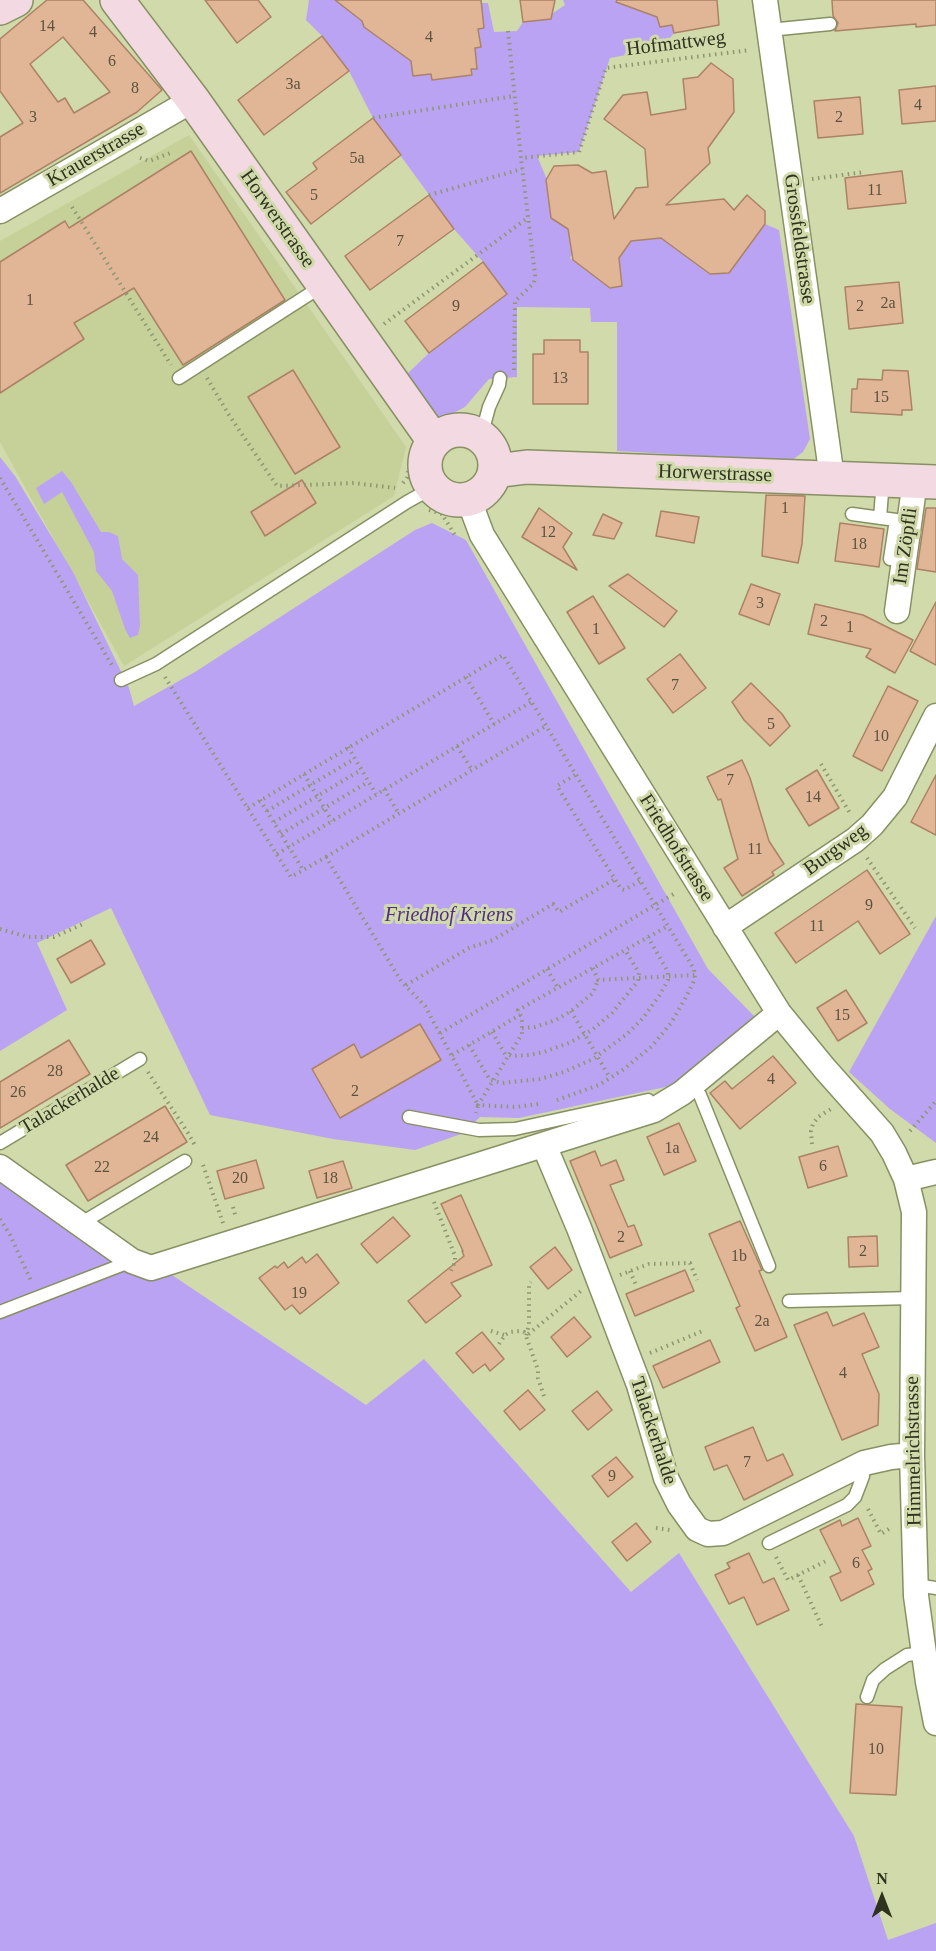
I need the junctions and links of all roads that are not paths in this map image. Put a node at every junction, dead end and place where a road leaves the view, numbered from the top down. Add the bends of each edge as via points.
1 (16, 0) edge
2 (117, 0) edge
3 (765, 0) edge
4 (0, 8) edge
5 (831, 24) dead end
6 (769, 30) junction
7 (193, 100) junction
8 (0, 211) edge
9 (323, 285) junction
10 (179, 378) road end
11 (500, 378) dead end
12 (481, 437) junction
13 (425, 465) junction
14 (495, 471) junction
15 (831, 478) junction
16 (911, 481) edge
17 (469, 500) junction
18 (852, 514) dead end
19 (880, 518) junction
20 (890, 559) dead end
21 (897, 611) dead end
22 (121, 680) road end
23 (936, 716) edge
24 (725, 927) junction
25 (779, 1013) junction
26 (140, 1059) dead end
27 (686, 1089) junction
28 (409, 1117) dead end
29 (0, 1143) edge
30 (544, 1145) junction
31 (185, 1161) dead end
32 (0, 1167) edge
33 (936, 1172) edge
34 (906, 1179) junction
35 (80, 1224) junction
36 (132, 1261) junction
37 (769, 1266) dead end
38 (913, 1298) junction
39 (789, 1301) dead end
40 (0, 1312) edge
41 (912, 1455) junction
42 (864, 1463) junction
43 (769, 1543) dead end
44 (926, 1586) edge
45 (924, 1653) junction
46 (867, 1697) dead end
47 (934, 1708) edge

1 - 4 street
2 - 7 street, Horwerstrasse
3 - 6 street, Grossfeldstrasse
5 - 6 lane
6 - 15 street, Grossfeldstrasse
7 - 8 street, Krauerstrasse
7 - 9 street, Horwerstrasse
9 - 10 lane
9 - 13 street, Horwerstrasse
11 - 12 lane
12 - 13 street via 469,431 444,433
12 - 14 street via 495,458
13 - 17 street via 443,496
13 - 22 lane via 407,502 156,664
14 - 15 street, Horwerstrasse via 527,467
14 - 17 street via 490,484
15 - 16 street, Horwerstrasse
16 - 19 lane
16 - 21 street, Im Zöpfli
17 - 24 street, Friedhofstrasse via 482,535
18 - 19 lane
19 - 20 lane via 896,520
23 - 24 street, Burgweg via 895,796 872,825
24 - 25 street, Friedhofstrasse
25 - 27 street
25 - 34 street, Friedhofstrasse via 882,1132
26 - 29 lane, Talackerhalde
27 - 28 lane via 515,1129 479,1130
27 - 30 street via 654,1110
27 - 37 lane via 700,1095
30 - 36 street via 151,1268
30 - 42 street, Talackerhalde via 639,1385 666,1478 697,1529 708,1534 723,1533
31 - 35 lane
32 - 35 street
33 - 34 street
34 - 38 street, Himmelrichstrasse via 914,1212
35 - 36 street
36 - 40 lane
38 - 39 lane
38 - 41 street, Himmelrichstrasse
41 - 42 street, Talackerhalde
41 - 44 street, Himmelrichstrasse
42 - 43 lane via 858,1490 847,1505
44 - 45 street, Himmelrichstrasse
45 - 46 lane via 907,1655 885,1669 873,1680
45 - 47 street, Himmelrichstrasse

